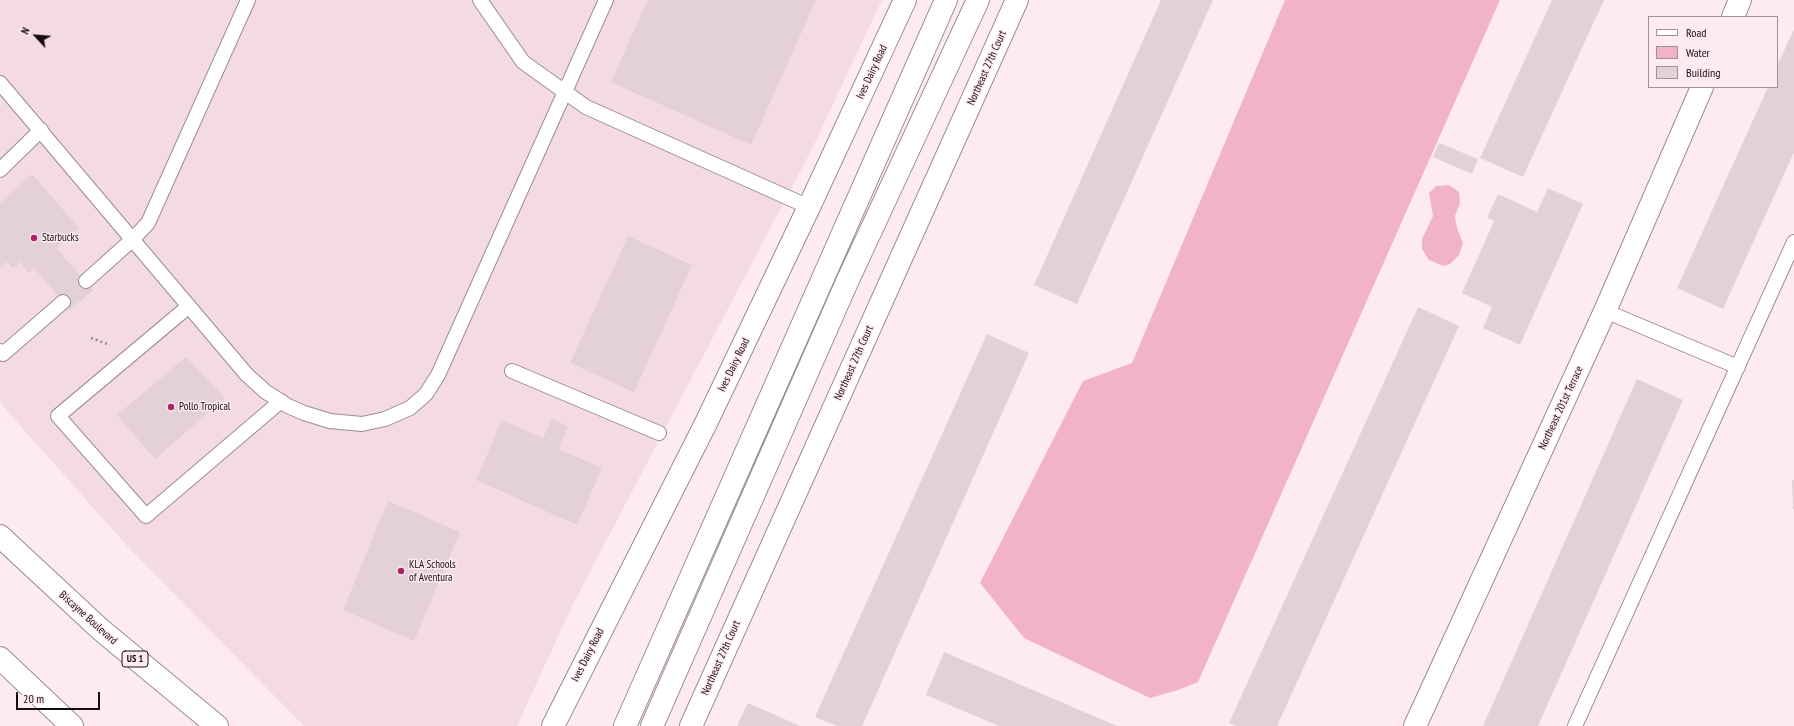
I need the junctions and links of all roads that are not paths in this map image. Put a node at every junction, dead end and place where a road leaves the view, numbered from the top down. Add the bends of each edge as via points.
1 (248, 0) edge
2 (480, 0) edge
3 (606, 0) edge
4 (905, 0) edge
5 (946, 0) edge
6 (978, 0) edge
7 (1017, 0) edge
8 (1740, 0) edge
9 (1733, 16) edge
10 (0, 82) edge
11 (1702, 88) edge
12 (565, 91) junction
13 (41, 130) junction
14 (0, 170) edge
15 (810, 207) junction
16 (133, 239) junction
17 (1794, 242) edge
18 (86, 282) dead end
19 (63, 302) dead end
20 (189, 306) junction
21 (1605, 311) junction
22 (0, 351) edge
23 (1738, 367) junction
24 (512, 371) dead end
25 (281, 401) junction
26 (659, 433) dead end
27 (0, 536) edge
28 (0, 658) edge
29 (72, 726) edge
30 (217, 726) edge
31 (552, 726) edge
32 (625, 726) edge
33 (652, 726) edge
34 (691, 726) edge
35 (1415, 726) edge
36 (1575, 726) edge

1 - 16 lane via 148,223
2 - 12 lane via 523,62
3 - 12 lane
4 - 15 street, Ives Dairy Road
5 - 32 street
6 - 33 street via 850,275
7 - 34 street, Northeast 27th Court
8 - 9 street
10 - 13 lane
11 - 21 street, Northeast 201st Terrace
12 - 15 lane via 586,107
12 - 25 lane via 438,375 426,394 410,408 385,420 362,424 330,421 304,413
13 - 14 lane
13 - 16 lane
15 - 31 street, Ives Dairy Road via 706,423
16 - 18 lane
16 - 20 lane
17 - 23 lane
19 - 22 lane via 2,354
20 - 25 lane via 248,375 266,392
20 - 25 lane via 58,416 146,516
21 - 23 lane
21 - 35 street, Northeast 201st Terrace
23 - 36 lane
24 - 26 lane
27 - 30 street, Biscayne Boulevard / US 1 via 100,629
28 - 29 street

